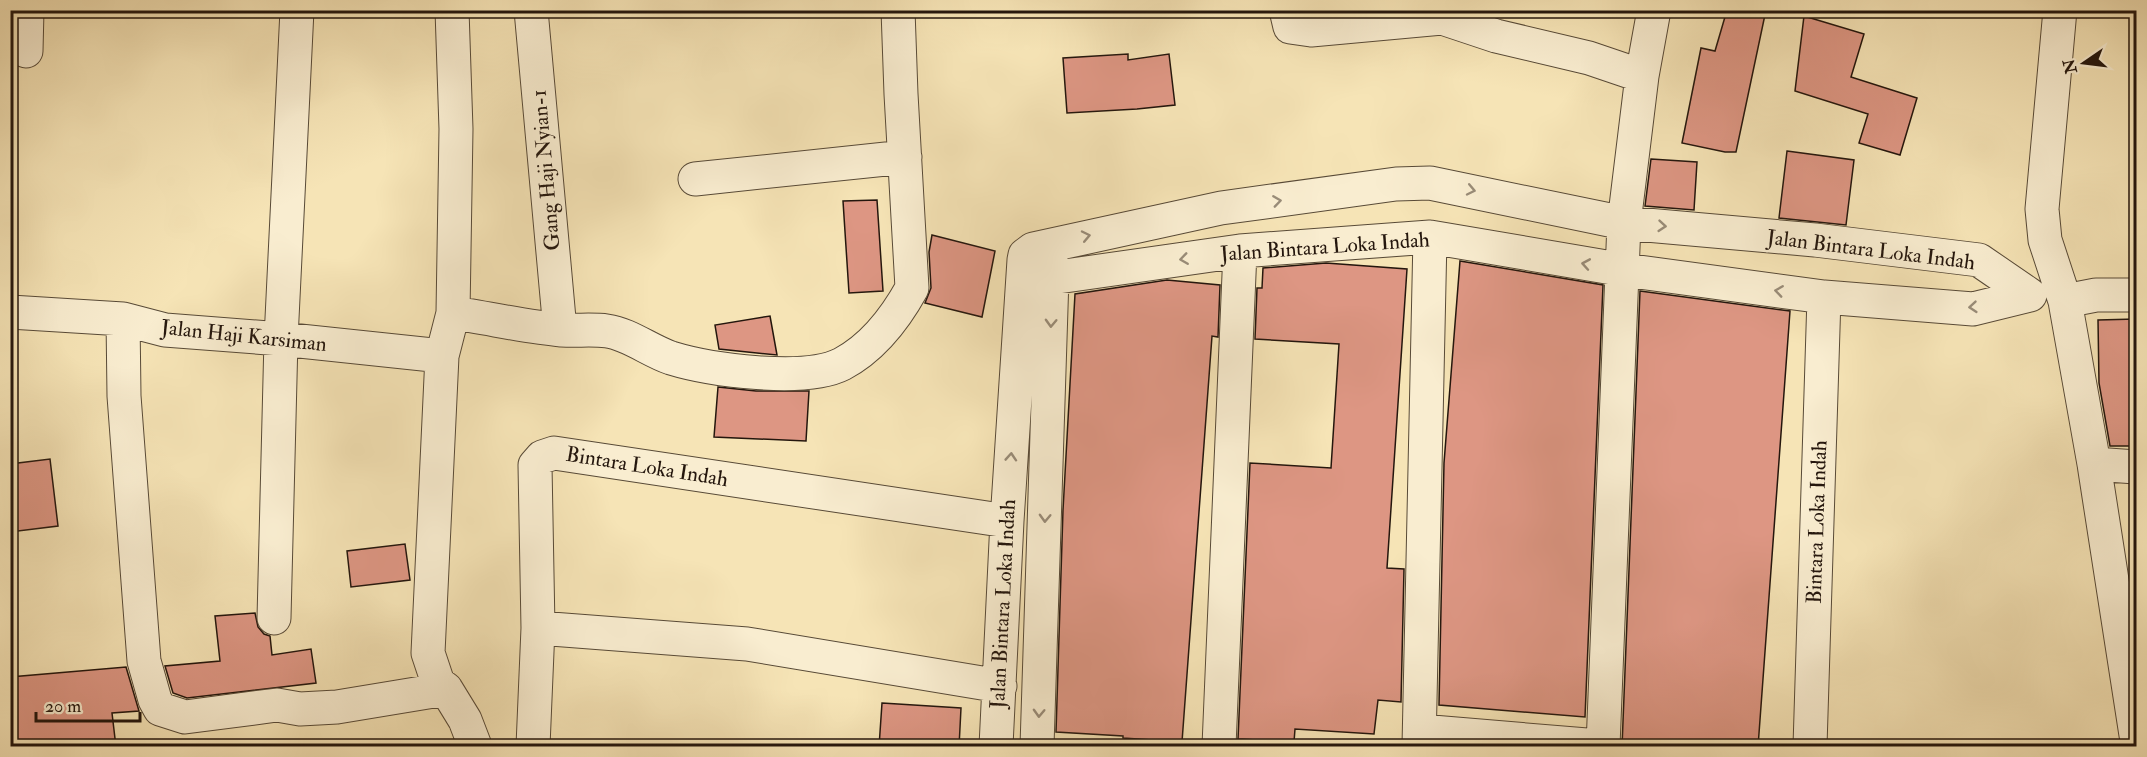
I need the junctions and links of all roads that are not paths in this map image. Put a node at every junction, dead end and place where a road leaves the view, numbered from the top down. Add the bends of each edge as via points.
1 (27, 10) edge
2 (297, 10) edge
3 (452, 10) edge
4 (531, 10) edge
5 (898, 10) edge
6 (1286, 10) edge
7 (1654, 10) edge
8 (2060, 10) edge
9 (1440, 14) edge
10 (26, 51) dead end
11 (1642, 76) junction
12 (905, 157) junction
13 (694, 179) dead end
14 (1624, 223) junction
15 (1430, 237) junction
16 (1240, 250) junction
17 (1624, 270) junction
18 (1037, 280) junction
19 (2136, 295) edge
20 (1824, 297) junction
21 (2065, 301) junction
22 (10, 312) edge
23 (453, 313) junction
24 (123, 319) junction
25 (560, 330) junction
26 (281, 339) junction
27 (442, 356) junction
28 (2094, 464) junction
29 (2136, 467) edge
30 (1007, 521) junction
31 (274, 618) dead end
32 (538, 628) junction
33 (1000, 686) junction
34 (446, 689) junction
35 (2136, 735) edge
36 (1420, 739) edge
37 (475, 747) edge
38 (533, 747) edge
39 (996, 747) edge
40 (1037, 747) edge
41 (1219, 747) edge
42 (1601, 747) edge
43 (1810, 747) edge

1 - 10 street
2 - 26 street
3 - 23 street via 456,129
4 - 25 street, Gang Haji Nyian-1
5 - 12 street
6 - 9 street via 1290,27 1311,30
7 - 11 street
8 - 21 street via 2042,209 2045,240
9 - 11 street via 1496,36 1589,58
11 - 14 street
12 - 13 street
12 - 25 street via 912,288 900,310 861,351 841,365 822,371 744,372 670,357 609,332
14 - 17 street
18 -> 14 street, Jalan Bintara Loka Indah via 1025,255 1050,244 1221,208 1415,182 1452,186
14 -> 20 street, Jalan Bintara Loka Indah via 1979,260 2030,295 1973,309
15 - 16 street, Jalan Bintara Loka Indah
17 -> 15 street, Jalan Bintara Loka Indah
15 - 36 street
16 -> 18 street, Jalan Bintara Loka Indah
16 - 41 street
20 -> 17 street, Jalan Bintara Loka Indah
17 - 42 street
30 -> 18 street, Jalan Bintara Loka Indah
18 -> 40 street, Jalan Bintara Loka Indah
19 - 21 street
20 - 43 street, Bintara Loka Indah
21 - 28 street
22 - 24 street, Jalan Haji Karsiman
23 - 25 street
23 - 27 street
24 - 26 street, Jalan Haji Karsiman via 165,330
24 - 34 street via 124,396 144,661 160,709 185,717 277,705 300,709
26 - 27 street, Jalan Haji Karsiman
26 - 31 street
27 - 34 street via 428,653 438,683
28 - 29 street
28 - 35 street
30 - 32 street, Bintara Loka Indah via 554,453 542,457 535,465
30 - 33 street, Jalan Bintara Loka Indah
32 - 33 street via 747,644
32 - 38 street, Bintara Loka Indah
33 - 39 street, Jalan Bintara Loka Indah
34 - 37 street via 465,720
36 - 42 street

